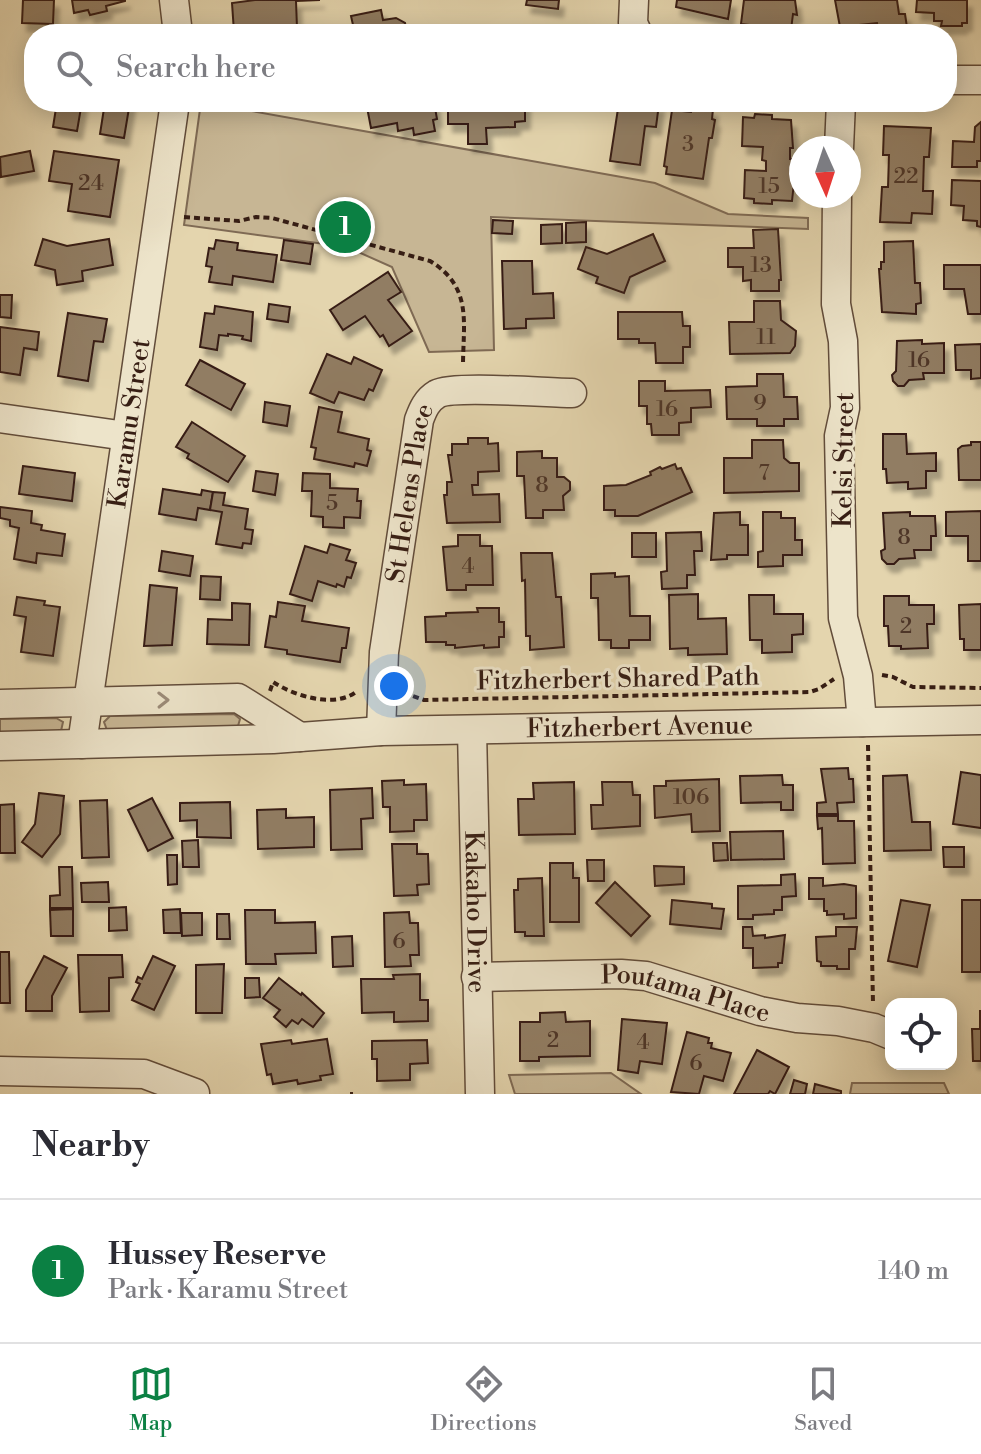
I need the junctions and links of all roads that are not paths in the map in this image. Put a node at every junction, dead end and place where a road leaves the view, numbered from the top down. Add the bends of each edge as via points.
1 (174, 0) edge
2 (634, 0) edge
3 (177, 24) edge
4 (633, 24) edge
5 (957, 80) edge
6 (981, 80) edge
7 (173, 112) edge
8 (841, 112) edge
9 (840, 136) edge
10 (837, 208) edge
11 (572, 393) dead end
12 (0, 418) edge
13 (126, 436) junction
14 (88, 702) junction
15 (0, 704) edge
16 (981, 720) edge
17 (864, 722) junction
18 (472, 730) junction
19 (381, 731) junction
20 (300, 737) junction
21 (82, 744) junction
22 (0, 746) edge
23 (476, 977) junction
24 (882, 1031) edge
25 (0, 1071) edge
26 (195, 1093) edge
27 (480, 1094) edge

1 - 3 street
2 - 4 street
5 - 6 street
7 - 13 street, Karamu Street
8 - 9 street
10 - 17 street, Kelsi Street via 836,304 845,408 839,436 843,618
11 - 19 street, St Helens Place via 440,392 426,403 419,420 384,652
12 - 13 street
13 - 14 street, Karamu Street
14 - 15 street
14 -> 20 street via 238,698
14 - 21 street, Karamu Street
16 - 17 street, Fitzherbert Avenue
17 - 18 street, Fitzherbert Avenue
18 - 19 street, Fitzherbert Avenue
18 - 23 street, Kakaho Drive
19 - 20 street, Fitzherbert Avenue
20 - 21 street, Fitzherbert Avenue
21 - 22 street, Fitzherbert Avenue
23 - 24 street, Poutama Place via 646,976 760,1011
23 - 27 street, Kakaho Drive
25 - 26 street via 144,1074

